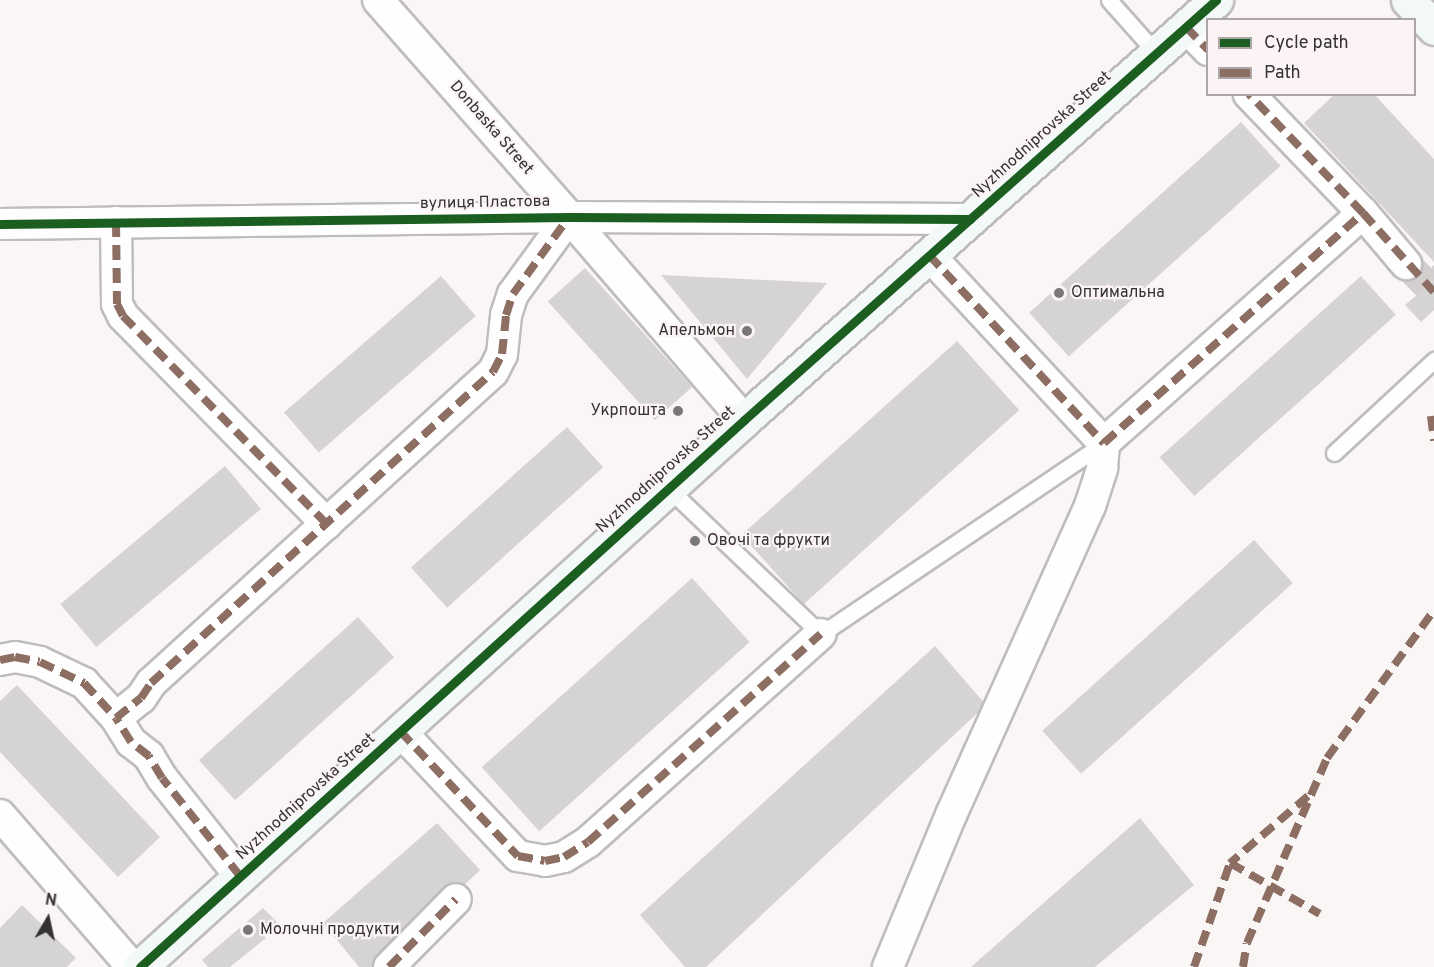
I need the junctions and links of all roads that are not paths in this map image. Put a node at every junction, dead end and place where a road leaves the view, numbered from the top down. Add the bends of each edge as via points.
1 (378, 0) edge
2 (1109, 0) edge
3 (1216, 0) edge
4 (1408, 0) edge
5 (1186, 27) junction
6 (1434, 28) edge
7 (1206, 48) edge
8 (1156, 53) junction
9 (1252, 96) edge
10 (1362, 213) junction
11 (569, 217) junction
12 (970, 219) junction
13 (116, 222) junction
14 (0, 224) edge
15 (929, 255) junction
16 (1406, 264) tunnel mouth
17 (1434, 360) edge
18 (744, 420) junction
19 (1104, 443) junction
20 (1335, 453) dead end
21 (668, 488) junction
22 (327, 524) junction
23 (820, 634) junction
24 (0, 660) edge
25 (116, 718) junction
26 (400, 731) junction
27 (0, 815) edge
28 (240, 876) junction
29 (456, 899) dead end
30 (132, 967) edge
31 (140, 967) edge
32 (389, 967) edge
33 (888, 967) edge

1 - 11 street, Donbaska Street
2 - 8 lane
3 - 5 street, Nyzhnodniprovska Street
4 - 6 street
5 - 7 street
5 - 8 street, Nyzhnodniprovska Street
8 - 12 street, Nyzhnodniprovska Street
9 - 10 street
10 - 16 street
10 - 19 street
11 - 12 street, вулиця Пластова
11 - 13 street, вулиця Пластова
11 - 18 street, Donbaska Street
11 - 22 street via 513,294 506,315 502,354 493,372
12 - 15 street, Nyzhnodniprovska Street
13 - 14 street, вулиця Пластова
13 - 22 street via 117,304 123,316
15 - 18 street, Nyzhnodniprovska Street
15 - 19 street
17 - 20 lane
18 - 21 street, Nyzhnodniprovska Street
19 - 23 lane
19 - 33 street via 1102,468 1090,506 951,815
21 - 23 lane
21 - 26 street, Nyzhnodniprovska Street
22 - 25 street
23 - 26 street via 588,842 564,857 544,861 518,856
24 - 25 street via 15,657 40,662 84,683
25 - 28 street via 131,742 149,756
26 - 28 street, Nyzhnodniprovska Street
27 - 30 street
28 - 31 street, Nyzhnodniprovska Street
29 - 32 street

